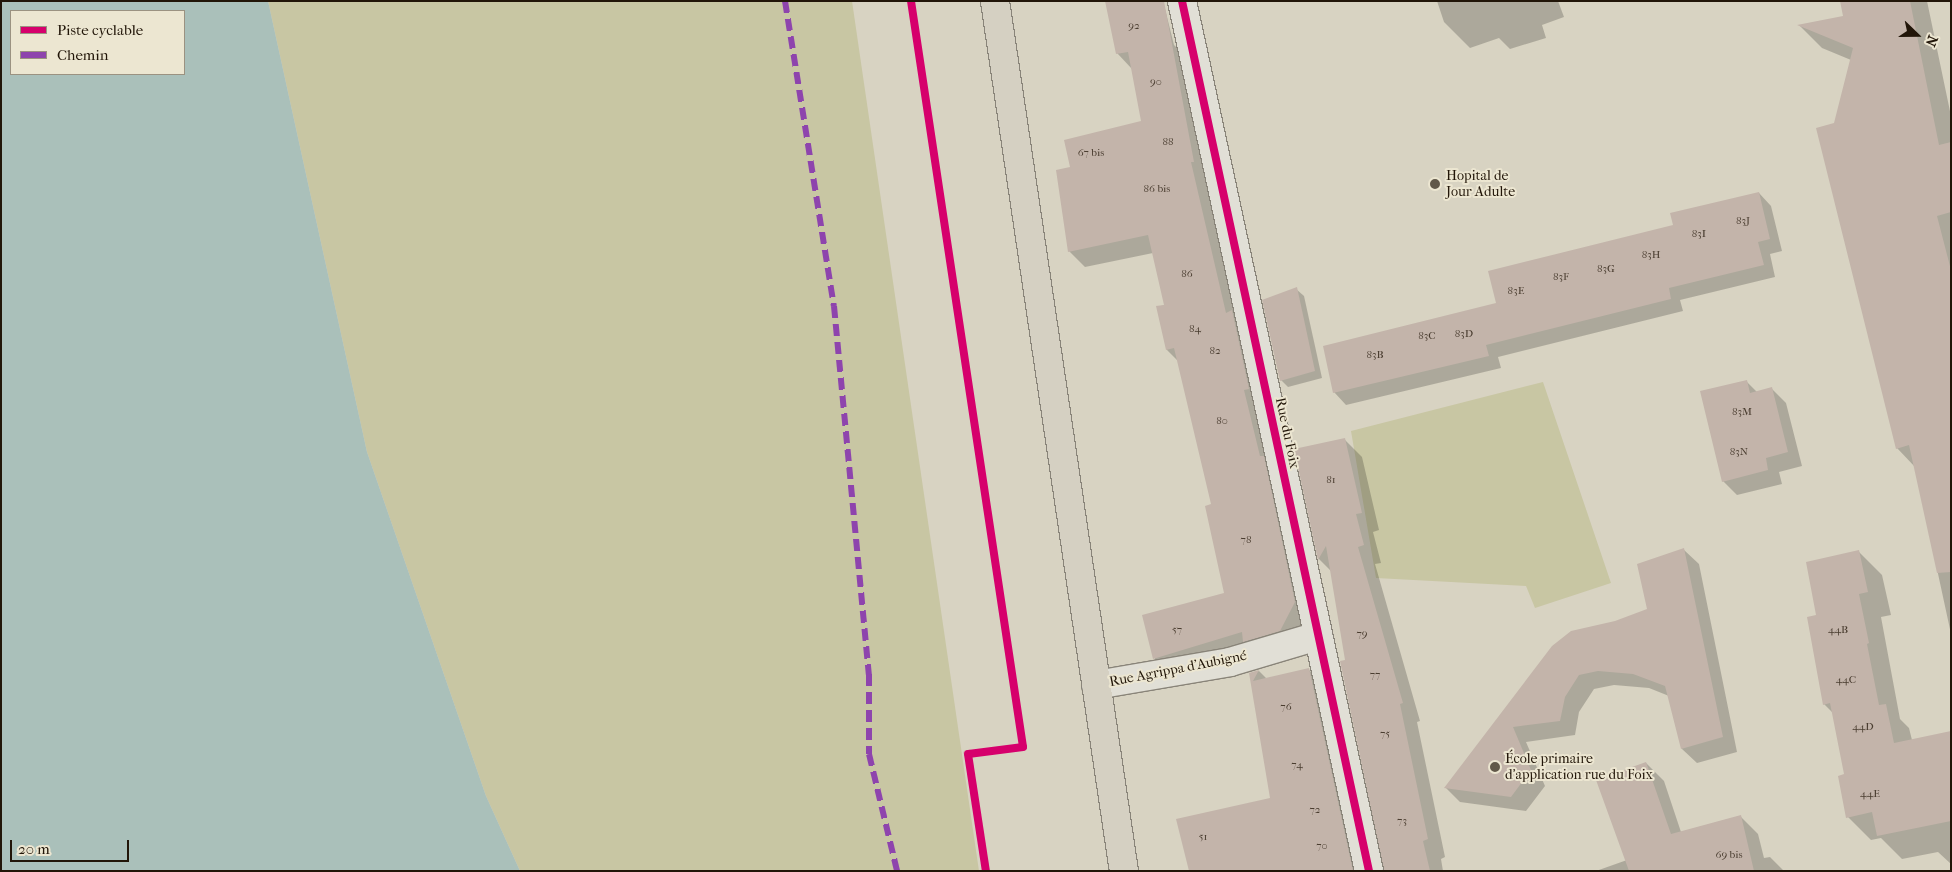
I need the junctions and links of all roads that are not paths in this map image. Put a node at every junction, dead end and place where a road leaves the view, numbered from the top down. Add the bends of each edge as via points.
1 (995, 1) edge
2 (1182, 1) edge
3 (1318, 636) junction
4 (1096, 685) junction
5 (1124, 871) edge
6 (1368, 871) edge

1 - 4 main road
2 - 3 street, Rue du Foix
3 - 4 street, Rue Agrippa d'Aubigné via 1230,662
3 - 6 street, Rue du Foix
4 - 5 main road

